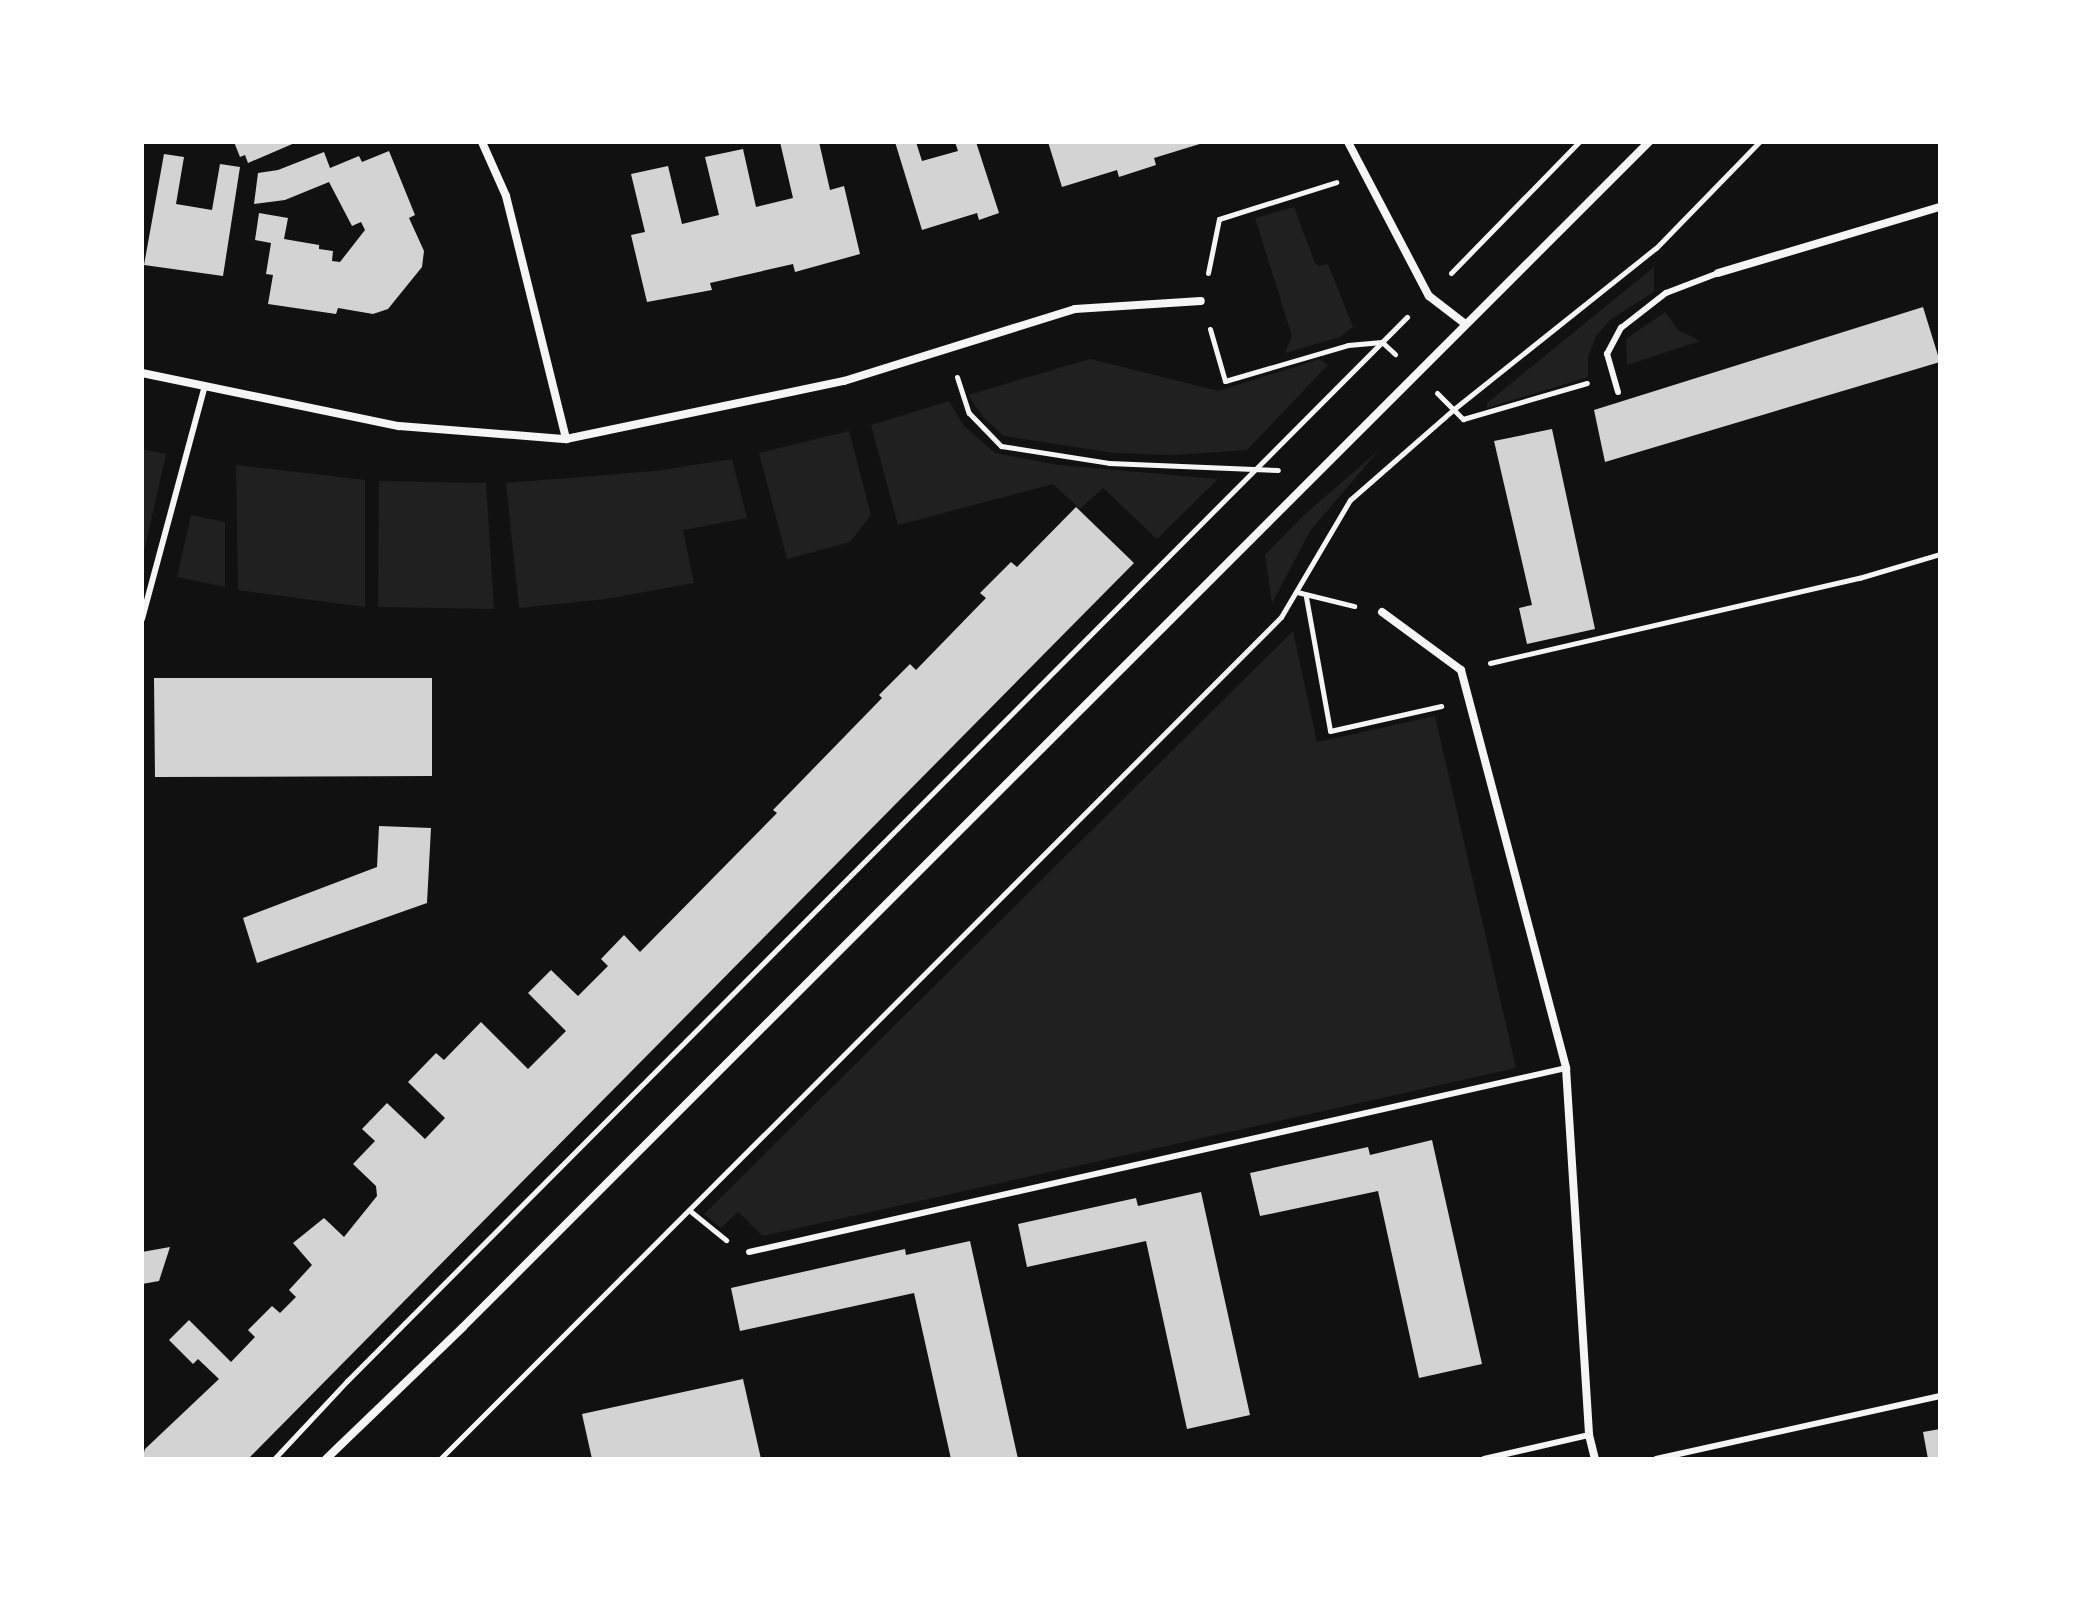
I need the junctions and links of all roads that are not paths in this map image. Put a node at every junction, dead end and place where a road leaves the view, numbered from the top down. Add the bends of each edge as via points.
1 (482, 142) edge
2 (1348, 142) edge
3 (1649, 142) edge
4 (1940, 207) edge
5 (1718, 273) joint
6 (1201, 301) road end
7 (1464, 323) junction
8 (142, 373) edge
9 (205, 386) junction
10 (1618, 392) dead end
11 (566, 439) junction
12 (1382, 612) road end
13 (142, 619) edge
14 (1566, 1068) junction
15 (749, 1252) road end
16 (1940, 1396) edge
17 (1589, 1435) junction
18 (326, 1459) edge
19 (1484, 1459) edge
20 (1595, 1459) edge
21 (1656, 1459) edge

1 - 11 street via 506,196
2 - 7 street via 1429,296
3 - 7 street
4 - 5 street
5 - 10 lane via 1666,293 1621,328 1607,354
6 - 11 street via 1075,309 844,381
7 - 18 street
8 - 9 street
9 - 11 street via 399,426
9 - 13 lane
12 - 14 street via 1461,670
14 - 15 lane
14 - 17 street
16 - 21 lane
17 - 19 lane
17 - 20 street

